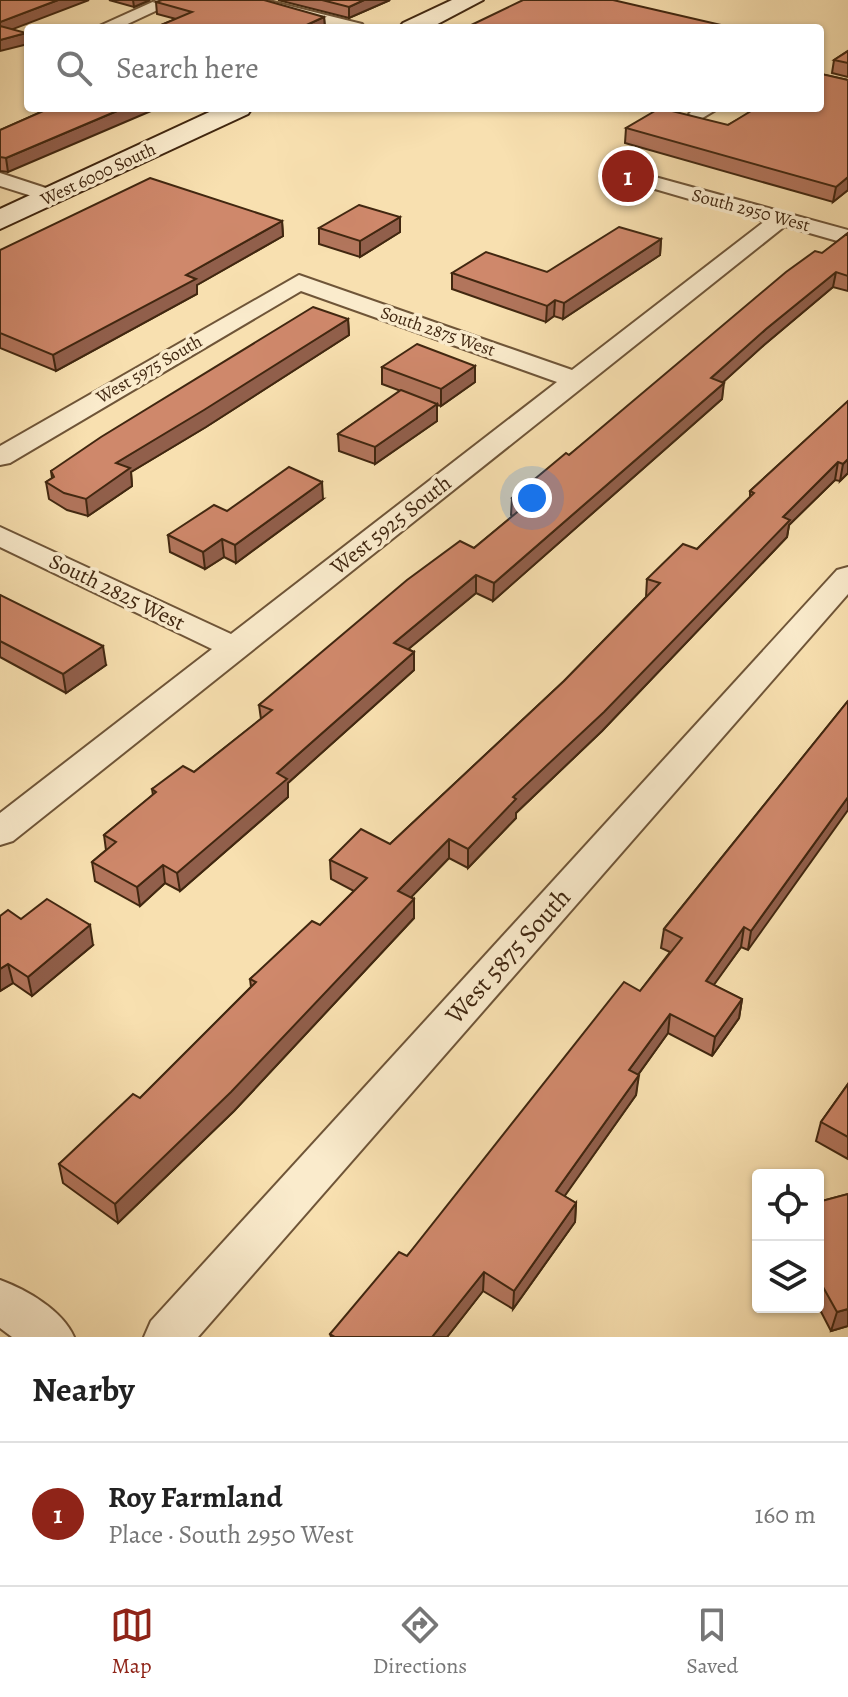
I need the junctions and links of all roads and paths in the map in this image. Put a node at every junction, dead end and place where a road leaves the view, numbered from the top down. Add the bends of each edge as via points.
1 (171, 0) edge
2 (245, 0) edge
3 (471, 0) edge
4 (114, 24) edge
5 (340, 24) edge
6 (420, 24) edge
7 (230, 112) edge
8 (0, 179) edge
9 (655, 183) dead end
10 (51, 196) junction
11 (782, 218) junction
12 (0, 220) edge
13 (848, 237) edge
14 (299, 282) joint
15 (577, 380) junction
16 (0, 457) edge
17 (0, 536) edge
18 (848, 576) edge
19 (234, 648) junction
20 (0, 832) edge
21 (0, 1301) edge
22 (50, 1337) edge
23 (168, 1337) edge

1 - 4 street
2 - 5 street
3 - 6 street
7 - 10 street, West 6000 South
8 - 10 street
9 - 11 street, South 2950 West
10 - 12 street, West 6000 South
11 - 13 street, South 2950 West
11 - 15 street, West 5925 South
14 - 15 street, South 2875 West
14 - 16 street, West 5975 South
15 - 19 street, West 5925 South
17 - 19 street, South 2825 West
18 - 23 street, West 5875 South
19 - 20 street, West 5925 South
21 - 22 street

